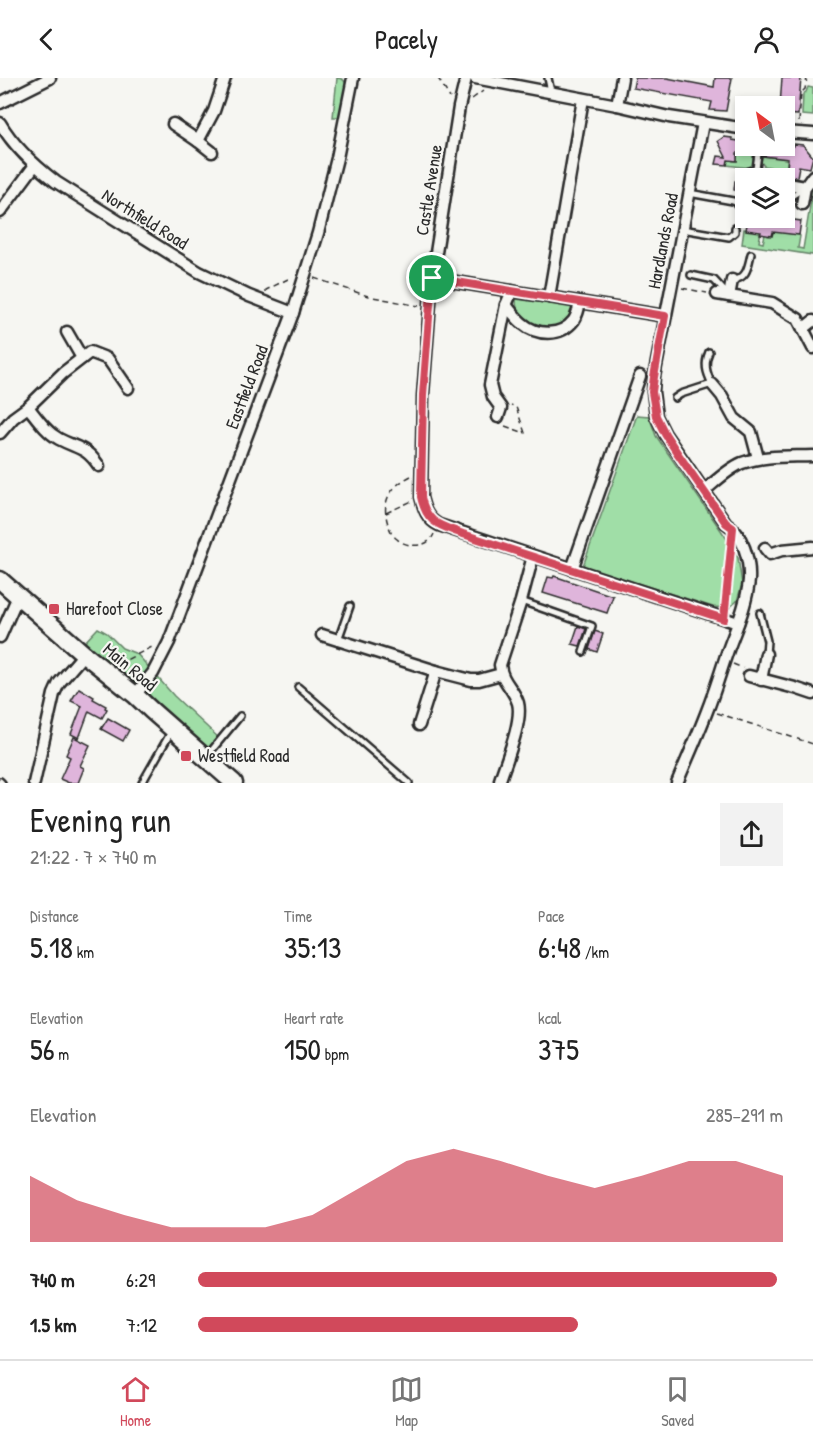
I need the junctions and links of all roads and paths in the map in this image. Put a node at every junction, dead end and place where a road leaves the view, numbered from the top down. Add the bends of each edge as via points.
1 (50, 78) edge
2 (225, 78) edge
3 (353, 78) edge
4 (466, 78) edge
5 (475, 78) edge
6 (548, 78) edge
7 (622, 78) edge
8 (807, 78) edge
9 (501, 80) edge
10 (551, 92) junction
11 (583, 99) junction
12 (0, 103) edge
13 (617, 105) junction
14 (0, 123) edge
15 (703, 123) junction
16 (799, 123) dead end
17 (173, 124) dead end
18 (735, 127) edge
19 (795, 133) edge
20 (813, 134) edge
21 (198, 141) junction
22 (212, 152) dead end
23 (35, 165) junction
24 (813, 176) edge
25 (795, 185) edge
26 (805, 187) junction
27 (689, 193) junction
28 (795, 194) edge
29 (735, 202) edge
30 (802, 204) dead end
31 (0, 212) edge
32 (735, 228) dead end
33 (682, 229) junction
34 (751, 254) dead end
35 (305, 275) junction
36 (691, 275) dead end
37 (432, 278) junction
38 (288, 279) dead end
39 (732, 280) joint
40 (671, 286) junction
41 (512, 291) junction
42 (717, 294) joint
43 (729, 296) junction
44 (549, 297) junction
45 (262, 301) junction
46 (580, 302) junction
47 (506, 305) junction
48 (430, 308) junction
49 (293, 313) junction
50 (665, 316) junction
51 (813, 321) edge
52 (803, 329) junction
53 (67, 332) dead end
54 (813, 348) edge
55 (709, 352) dead end
56 (82, 358) junction
57 (640, 376) dead end
58 (712, 384) junction
59 (128, 388) dead end
60 (675, 398) dead end
61 (28, 407) junction
62 (503, 410) junction
63 (0, 433) edge
64 (813, 456) edge
65 (758, 458) junction
66 (99, 466) dead end
67 (422, 473) junction
68 (704, 491) junction
69 (421, 497) junction
70 (386, 514) junction
71 (439, 525) junction
72 (733, 528) junction
73 (813, 547) edge
74 (765, 548) dead end
75 (533, 556) junction
76 (572, 569) junction
77 (0, 580) edge
78 (18, 596) junction
79 (521, 601) junction
80 (350, 606) dead end
81 (760, 613) dead end
82 (724, 619) junction
83 (738, 623) junction
84 (322, 635) dead end
85 (0, 637) edge
86 (338, 640) junction
87 (169, 642) junction
88 (583, 652) dead end
89 (84, 654) junction
90 (766, 654) joint
91 (724, 662) junction
92 (436, 671) junction
93 (108, 672) junction
94 (501, 674) junction
95 (749, 676) joint
96 (761, 680) junction
97 (298, 687) dead end
98 (135, 694) junction
99 (813, 694) edge
100 (708, 710) junction
101 (240, 716) dead end
102 (419, 725) dead end
103 (173, 729) junction
104 (813, 744) edge
105 (206, 757) junction
106 (500, 780) dead end
107 (34, 783) edge
108 (142, 783) edge
109 (234, 783) edge
110 (409, 783) edge
111 (678, 783) edge

1 - 12 street
2 - 21 street
3 - 35 street, Eastfield Road via 337,158
4 - 37 street, Castle Avenue
5 - 9 street
6 - 10 lane
7 - 13 street
8 - 16 path via 806,89 801,93
9 - 10 street
10 - 11 street
11 - 13 street
11 - 44 street
13 - 15 street
14 - 23 street, Northfield Road
15 - 18 street
15 - 27 street, Hardlands Road
17 - 21 street
19 - 20 street
21 - 22 street
23 - 31 street
23 - 45 street, Northfield Road via 199,272
24 - 26 street
25 - 26 street
26 - 28 lane
26 - 30 street
27 - 29 lane
27 - 33 street, Hardlands Road
32 - 33 lane via 729,237
33 - 40 street, Hardlands Road
34 - 39 lane via 744,275
35 - 48 path via 368,296
35 - 49 street, Eastfield Road
36 - 43 lane via 714,279
37 - 41 street
37 - 48 street, Castle Avenue
38 - 45 path via 266,290
39 - 43 street
40 - 42 path
40 - 50 street, Hardlands Road
41 - 44 street
41 - 47 street
42 - 43 street
43 - 52 street via 771,303 798,319
44 - 46 street
45 - 49 street, Northfield Road
46 - 47 street via 574,319 558,331 546,334 522,323
46 - 50 street
47 - 62 street via 489,385
48 - 67 street, Castle Avenue
49 - 87 street, Eastfield Road
50 - 68 street, Hardlands Road via 652,392 656,416
51 - 52 street
52 - 54 street
53 - 56 street
55 - 58 lane via 705,366
56 - 59 street via 90,352 108,359
56 - 61 street
57 - 76 street
58 - 60 lane
58 - 65 street via 727,393 734,417 751,432
61 - 63 street
61 - 66 street via 46,429 88,453
62 - 62 path via 499,424 525,433 516,406
64 - 65 street
65 - 68 street via 741,464
67 - 69 street, Castle Avenue
67 - 70 path via 396,486 390,493
68 - 72 street, Hardlands Road
69 - 70 path
69 - 71 street via 429,518
70 - 71 path via 392,534 402,543 426,543
71 - 75 street
72 - 82 path
72 - 83 street, Hardlands Road via 742,542 749,570
73 - 74 street via 770,554
75 - 76 street
75 - 79 street
76 - 82 street
77 - 78 street, Main Road
78 - 85 street
78 - 89 street, Main Road
79 - 88 lane via 592,626
79 - 94 street via 500,664
80 - 86 lane
81 - 90 lane
82 - 83 street
83 - 91 street, Hardlands Road
84 - 86 street
86 - 92 street
87 - 93 path via 154,646
87 - 98 street, Eastfield Road via 153,673
89 - 93 street, Main Road
89 - 107 street via 54,694
90 - 96 street
91 - 95 path via 742,667
91 - 100 street, Hardlands Road
92 - 94 street via 471,680
92 - 102 street
93 - 98 street, Main Road
94 - 106 street via 519,711
95 - 96 street
96 - 99 street
97 - 110 lane
98 - 103 street, Main Road
100 - 104 path
100 - 111 street, Hardlands Road
101 - 105 lane
103 - 105 street, Main Road
103 - 108 lane
105 - 109 street, Main Road

